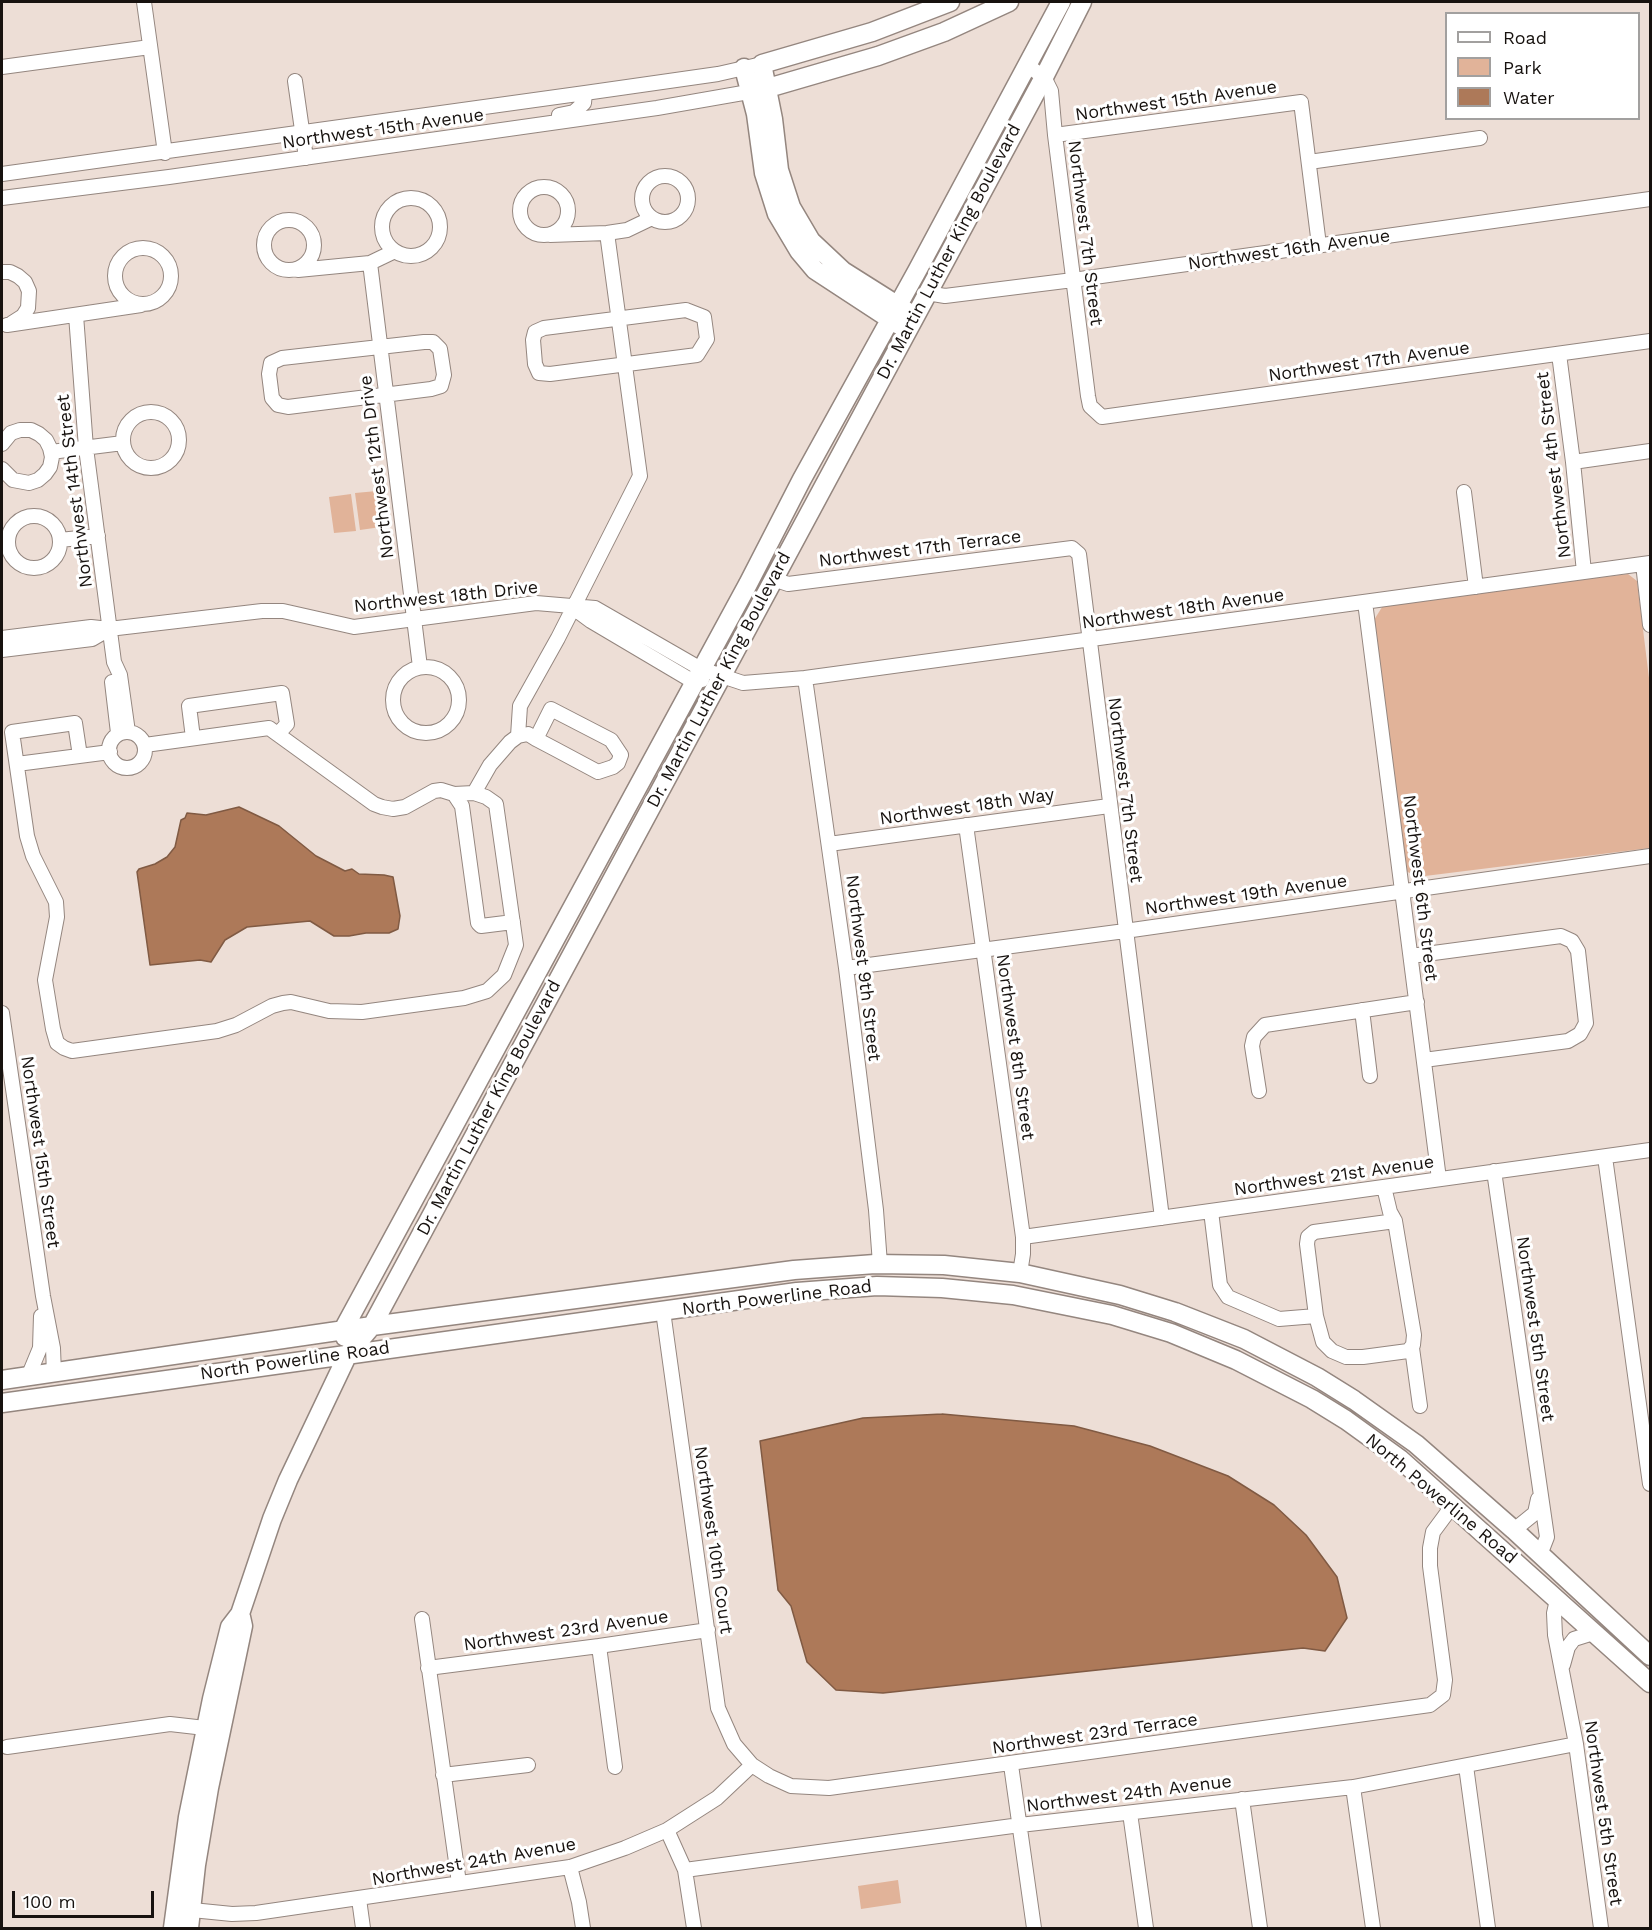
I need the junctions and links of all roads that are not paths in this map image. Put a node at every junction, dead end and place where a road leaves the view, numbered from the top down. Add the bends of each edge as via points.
1 (144, 2) edge
2 (950, 2) edge
3 (1009, 2) edge
4 (1061, 2) edge
5 (1082, 2) edge
6 (150, 47) junction
7 (753, 66) junction
8 (1028, 66) junction
9 (2, 67) edge
10 (1044, 77) junction
11 (296, 81) dead end
12 (759, 90) junction
13 (585, 93) junction
14 (498, 130) junction
15 (303, 133) junction
16 (1055, 135) junction
17 (1480, 138) dead end
18 (165, 153) junction
19 (306, 158) junction
20 (1309, 162) junction
21 (2, 174) edge
22 (2, 198) edge
23 (1650, 199) edge
24 (652, 218) dead end
25 (607, 233) junction
26 (542, 235) dead end
27 (1320, 245) junction
28 (395, 251) junction
29 (370, 263) junction
30 (292, 270) dead end
31 (917, 271) junction
32 (2, 272) edge
33 (1073, 280) junction
34 (927, 293) junction
35 (146, 304) junction
36 (894, 313) junction
37 (76, 315) junction
38 (617, 318) junction
39 (911, 323) junction
40 (4, 325) edge
41 (1650, 341) edge
42 (380, 346) junction
43 (1559, 354) junction
44 (625, 365) junction
45 (386, 395) junction
46 (1094, 412) joint
47 (123, 443) junction
48 (2, 444) edge
49 (86, 447) junction
50 (1650, 451) edge
51 (51, 452) junction
52 (1573, 462) junction
53 (2, 469) edge
54 (1464, 492) dead end
55 (98, 536) junction
56 (60, 540) dead end
57 (1071, 548) joint
58 (1647, 563) edge
59 (1584, 572) junction
60 (772, 579) junction
61 (1476, 587) junction
62 (1365, 602) junction
63 (572, 607) junction
64 (413, 619) junction
65 (1650, 625) edge
66 (109, 629) junction
67 (2, 638) edge
68 (1089, 640) junction
69 (2, 650) edge
70 (420, 667) junction
71 (697, 675) junction
72 (720, 677) junction
73 (806, 678) junction
74 (123, 733) junction
75 (278, 734) junction
76 (518, 736) junction
77 (193, 738) junction
78 (536, 739) junction
79 (145, 745) junction
80 (110, 752) junction
81 (80, 756) junction
82 (17, 764) junction
83 (474, 793) junction
84 (454, 794) junction
85 (1109, 806) junction
86 (966, 825) junction
87 (829, 844) junction
88 (1650, 856) edge
89 (1402, 891) junction
90 (513, 922) junction
91 (1125, 931) junction
92 (984, 950) junction
93 (1411, 956) junction
94 (846, 968) junction
95 (1417, 1002) junction
96 (1362, 1010) junction
97 (2, 1013) edge
98 (1424, 1060) junction
99 (1370, 1076) dead end
100 (1259, 1091) dead end
101 (1650, 1150) edge
102 (1605, 1157) junction
103 (1494, 1171) junction
104 (1439, 1179) junction
105 (1390, 1186) junction
106 (1211, 1211) junction
107 (1162, 1218) junction
108 (1395, 1221) junction
109 (1023, 1237) junction
110 (880, 1264) junction
111 (1020, 1273) junction
112 (1044, 1278) junction
113 (710, 1281) junction
114 (985, 1292) junction
115 (1014, 1295) junction
116 (43, 1296) junction
117 (663, 1311) junction
118 (1316, 1316) junction
119 (372, 1326) junction
120 (343, 1330) junction
121 (1412, 1348) junction
122 (1269, 1353) junction
123 (348, 1354) junction
124 (1236, 1360) junction
125 (1297, 1367) junction
126 (93, 1368) junction
127 (54, 1374) junction
128 (1264, 1374) junction
129 (28, 1377) junction
130 (2, 1380) edge
131 (63, 1394) junction
132 (3, 1402) edge
133 (1420, 1406) dead end
134 (1650, 1484) edge
135 (1540, 1491) junction
136 (1453, 1505) junction
137 (1514, 1530) junction
138 (1501, 1549) junction
139 (1540, 1555) junction
140 (1557, 1600) junction
141 (1595, 1606) junction
142 (240, 1614) junction
143 (422, 1619) dead end
144 (708, 1630) junction
145 (1593, 1633) junction
146 (1643, 1641) edge
147 (599, 1646) junction
148 (1650, 1656) edge
149 (1563, 1667) junction
150 (428, 1668) junction
151 (1650, 1683) edge
152 (205, 1728) junction
153 (1576, 1744) junction
154 (8, 1747) dead end
155 (528, 1765) dead end
156 (752, 1765) junction
157 (1011, 1765) junction
158 (1466, 1766) junction
159 (615, 1767) dead end
160 (443, 1775) junction
161 (1353, 1787) junction
162 (1242, 1799) junction
163 (1130, 1813) junction
164 (1020, 1825) junction
165 (667, 1830) junction
166 (570, 1867) junction
167 (685, 1870) junction
168 (459, 1883) junction
169 (359, 1899) junction
170 (185, 1916) edge
171 (173, 1929) edge
172 (363, 1929) edge
173 (583, 1929) edge
174 (694, 1929) edge
175 (1034, 1929) edge
176 (1146, 1929) edge
177 (1260, 1929) edge
178 (1373, 1929) edge
179 (1488, 1929) edge
180 (1600, 1929) edge

1 - 6 street
2 - 7 main road via 872,32
3 - 12 main road via 878,57
4 - 8 main road, Dr. Martin Luther King Boulevard
5 - 10 main road, Dr. Martin Luther King Boulevard
6 - 9 street
6 - 18 street
7 - 12 main road
7 - 13 street, Northwest 15th Avenue
8 - 10 street
8 - 31 main road, Dr. Martin Luther King Boulevard
10 - 16 street, Northwest 7th Street via 1051,91
10 - 34 main road, Dr. Martin Luther King Boulevard
11 - 15 street
12 - 14 street, Northwest 15th Avenue
12 - 36 main road via 774,119 779,170 791,207 811,241
13 - 14 street via 584,103 574,112 507,123
13 - 15 street, Northwest 15th Avenue
14 - 19 street, Northwest 15th Avenue
15 - 18 street, Northwest 15th Avenue
15 - 19 street
16 - 20 street, Northwest 15th Avenue via 1301,102
16 - 33 street, Northwest 7th Street
17 - 20 street
18 - 21 street, Northwest 15th Avenue
19 - 22 street, Northwest 15th Avenue
20 - 27 street
23 - 27 street, Northwest 16th Avenue
24 - 25 street via 627,230
25 - 26 street
25 - 38 street
27 - 33 street, Northwest 16th Avenue
28 - 28 street via 414,255 436,242 439,221 424,201 406,198 387,210 382,230
28 - 29 street
29 - 30 street
29 - 42 street, Northwest 12th Drive
31 - 34 main road via 920,285
31 - 36 main road, Dr. Martin Luther King Boulevard
32 - 40 street via 18,276 29,291 23,316
33 - 34 street, Northwest 16th Avenue via 945,296
33 - 46 street, Northwest 7th Street via 1088,396
34 - 39 main road, Dr. Martin Luther King Boulevard
35 - 35 street via 164,296 171,278 166,259 159,252 141,248 123,256 115,274 116,284 128,300
35 - 37 street
36 - 39 main road
36 - 71 main road, Dr. Martin Luther King Boulevard
37 - 40 street
37 - 49 street, Northwest 14th Street
38 - 44 street
38 - 44 street via 686,309 704,317 707,339 697,355
38 - 44 street via 535,332 535,364 539,373 550,374
39 - 60 main road, Dr. Martin Luther King Boulevard
41 - 43 street, Northwest 17th Avenue
42 - 45 street, Northwest 12th Drive
42 - 45 street via 434,342 440,349 444,375 441,386
42 - 45 street via 282,358 271,363 269,374 272,398 278,405 288,407
43 - 46 street, Northwest 17th Avenue via 1109,417
43 - 52 street, Northwest 4th Street
44 - 63 street via 640,476
45 - 64 street, Northwest 12th Drive
47 - 47 street via 136,464 154,468 171,459 176,451 177,432 165,417 147,413 130,421
47 - 49 street
48 - 51 street via 11,433 31,430 46,440
49 - 51 street
49 - 55 street, Northwest 14th Street
50 - 52 street
51 - 53 street via 50,466 38,480 13,480
52 - 59 street, Northwest 4th Street
54 - 61 street
55 - 56 street
55 - 66 street, Northwest 14th Street
57 - 60 street, Northwest 17th Terrace via 788,584
57 - 68 street, Northwest 7th Street via 1079,554
58 - 59 street, Northwest 18th Avenue
58 - 65 street
59 - 61 street, Northwest 18th Avenue
60 - 72 main road, Dr. Martin Luther King Boulevard
61 - 62 street, Northwest 18th Avenue
62 - 68 street, Northwest 18th Avenue
62 - 89 street, Northwest 6th Street
63 - 64 street, Northwest 18th Drive via 536,603
63 - 71 street, Northwest 18th Drive via 591,621
63 - 76 street via 520,706
64 - 66 street, Northwest 18th Drive via 354,627 283,611 262,611
64 - 70 street, Northwest 12th Drive
66 - 67 street via 91,627
66 - 69 street via 92,639
66 - 74 street, Northwest 14th Street via 114,662 111,677
68 - 73 street, Northwest 18th Avenue
68 - 85 street, Northwest 7th Street
70 - 70 street via 410,671 396,686 394,706 403,724 412,730 433,733 452,721 460,699 451,678 431,667
71 - 72 street, Northwest 18th Drive
71 - 120 main road, Dr. Martin Luther King Boulevard
72 - 73 street, Northwest 18th Avenue via 744,683
72 - 119 main road, Dr. Martin Luther King Boulevard
73 - 87 street, Northwest 9th Street
74 - 79 street via 138,735
74 - 80 street via 110,743
75 - 77 street via 269,728
75 - 77 street via 286,724 282,693 189,706
75 - 84 street via 382,807 405,807 434,791
76 - 78 street via 528,734
76 - 83 street via 490,765
77 - 79 street
78 - 78 street via 551,710 611,740 621,755 613,767 598,772
79 - 80 street via 142,761 131,768 119,766
80 - 81 street
81 - 82 street
81 - 82 street via 75,723 12,732
82 - 90 street via 27,836 56,902 57,917 45,980 53,1029 57,1043 72,1051 218,1031 283,1003 351,1012 464,998 487,991 504,975 516,945
83 - 84 street
83 - 90 street via 496,804
84 - 90 street via 462,806 478,923 481,927
85 - 86 street, Northwest 18th Way
85 - 91 street, Northwest 7th Street
86 - 87 street, Northwest 18th Way
86 - 92 street, Northwest 8th Street
87 - 94 street, Northwest 9th Street
88 - 89 street, Northwest 19th Avenue
89 - 91 street, Northwest 19th Avenue
89 - 93 street, Northwest 6th Street
91 - 92 street, Northwest 19th Avenue
91 - 107 street, Northwest 7th Street
92 - 94 street, Northwest 19th Avenue
92 - 109 street, Northwest 8th Street
93 - 95 street, Northwest 6th Street
93 - 98 street via 1561,936 1572,941 1578,951 1586,1023 1580,1034 1568,1041
94 - 110 street, Northwest 9th Street
95 - 96 street
95 - 98 street, Northwest 6th Street
96 - 99 street
96 - 100 street via 1265,1025 1254,1037 1252,1046
97 - 116 street, Northwest 15th Street
98 - 104 street, Northwest 6th Street
101 - 102 street, Northwest 21st Avenue
102 - 103 street, Northwest 21st Avenue
102 - 134 street
103 - 104 street, Northwest 21st Avenue
103 - 135 street, Northwest 5th Street
104 - 105 street, Northwest 21st Avenue
105 - 106 street, Northwest 21st Avenue
105 - 108 street via 1398,1209
106 - 107 street, Northwest 21st Avenue
106 - 118 street via 1224,1294 1279,1319
107 - 109 street, Northwest 21st Avenue
108 - 118 street via 1314,1232 1308,1237
108 - 121 street via 1414,1335
109 - 111 street, Northwest 8th Street
110 - 111 main road, North Powerline Road via 944,1265
110 - 113 main road, North Powerline Road
111 - 112 main road, North Powerline Road
111 - 114 main road via 1009,1285
112 - 115 main road
112 - 122 main road, North Powerline Road via 1175,1312
113 - 117 main road via 687,1292
113 - 119 main road, North Powerline Road
114 - 115 main road, North Powerline Road
114 - 117 main road, North Powerline Road via 877,1286 797,1292
115 - 124 main road, North Powerline Road via 1112,1315 1171,1333
116 - 127 street, Northwest 15th Street
116 - 129 street, Northwest 15th Street via 40,1348
117 - 123 main road, North Powerline Road
117 - 144 street, Northwest 10th Court
118 - 121 street via 1323,1342 1346,1357
119 - 120 main road, North Powerline Road
119 - 123 main road, Dr. Martin Luther King Boulevard
120 - 123 main road
120 - 126 main road, North Powerline Road
121 - 133 street
122 - 124 main road
122 - 125 main road, North Powerline Road
123 - 131 main road, North Powerline Road
123 - 142 main road, Dr. Martin Luther King Boulevard via 288,1480
124 - 128 main road, North Powerline Road
125 - 128 main road via 1278,1367
125 - 137 main road, North Powerline Road via 1416,1443
126 - 127 main road, North Powerline Road
126 - 131 main road via 67,1384
127 - 129 main road, North Powerline Road
127 - 132 main road via 40,1387
128 - 136 main road, North Powerline Road via 1346,1420 1400,1459
129 - 130 main road, North Powerline Road
131 - 132 main road, North Powerline Road
135 - 137 street via 1535,1513
135 - 139 street, Northwest 5th Street via 1547,1537
136 - 138 main road, North Powerline Road
136 - 157 street, Northwest 23rd Terrace via 1433,1532 1430,1548 1445,1680 1443,1695 1430,1705
137 - 139 main road, North Powerline Road
138 - 139 main road
138 - 140 main road, North Powerline Road
139 - 141 main road, North Powerline Road
140 - 141 main road
140 - 145 main road, North Powerline Road
140 - 149 street, Northwest 5th Street via 1555,1635
141 - 146 main road, North Powerline Road
142 - 152 main road, Dr. Martin Luther King Boulevard via 230,1627
142 - 170 main road, Dr. Martin Luther King Boulevard via 243,1626
143 - 150 street
144 - 147 street, Northwest 23rd Avenue
144 - 156 street, Northwest 10th Court via 718,1708 734,1744
145 - 149 street via 1574,1639
145 - 151 main road, North Powerline Road
146 - 148 main road, North Powerline Road
147 - 150 street, Northwest 23rd Avenue
147 - 159 street
149 - 153 street, Northwest 5th Street
150 - 160 street
152 - 154 street via 170,1724
152 - 170 main road, Dr. Martin Luther King Boulevard via 188,1817
153 - 158 street, Northwest 24th Avenue
153 - 180 street, Northwest 5th Street
155 - 160 street
156 - 157 street, Northwest 23rd Terrace via 791,1786 829,1788
156 - 165 street, Northwest 24th Avenue via 717,1798
157 - 164 street
158 - 161 street, Northwest 24th Avenue
158 - 179 street
160 - 168 street
161 - 162 street, Northwest 24th Avenue
161 - 178 street
162 - 163 street, Northwest 24th Avenue
162 - 177 street
163 - 164 street, Northwest 24th Avenue
163 - 176 street
164 - 167 street, Northwest 24th Avenue
164 - 175 street
165 - 166 street, Northwest 24th Avenue
165 - 167 street
166 - 168 street, Northwest 24th Avenue
166 - 173 street
167 - 174 street
168 - 169 street, Northwest 24th Avenue
169 - 170 street, Northwest 24th Avenue via 256,1913
169 - 172 street
170 - 171 main road, Dr. Martin Luther King Boulevard

